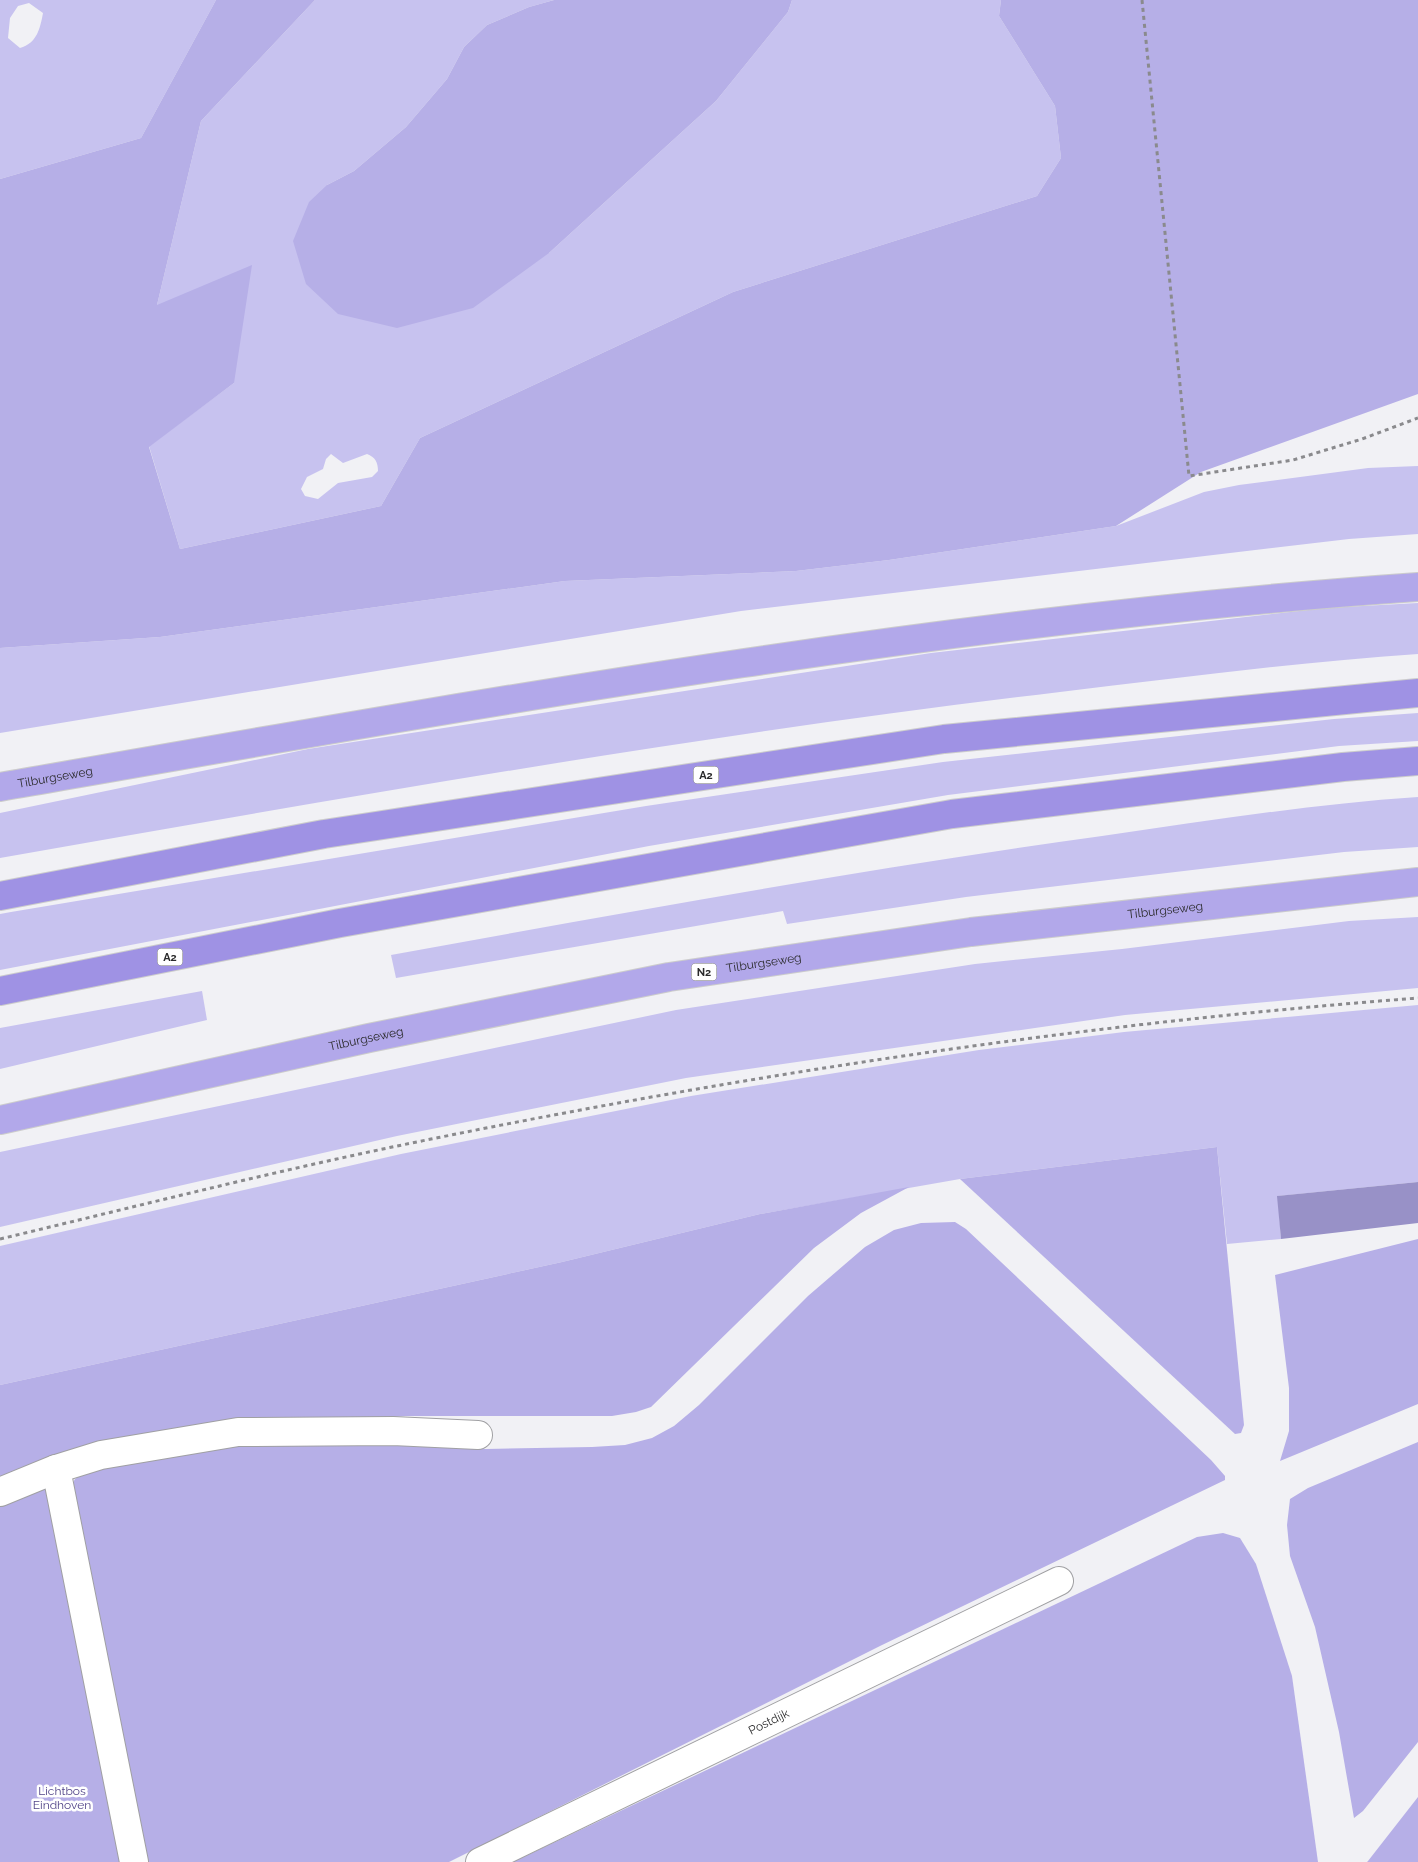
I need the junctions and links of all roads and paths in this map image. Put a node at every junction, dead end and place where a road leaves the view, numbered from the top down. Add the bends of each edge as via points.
1 (1142, 0) edge
2 (1418, 418) edge
3 (1418, 586) edge
4 (1418, 693) edge
5 (1418, 761) edge
6 (0, 787) edge
7 (1418, 882) edge
8 (0, 896) edge
9 (0, 992) edge
10 (1418, 998) edge
11 (0, 1120) edge
12 (0, 1239) edge
13 (478, 1435) dead end
14 (56, 1469) junction
15 (0, 1492) edge
16 (1059, 1581) dead end
17 (134, 1862) edge
18 (480, 1862) edge

1 - 2 path via 1189,476 1292,460
3 - 6 highway, Tilburgseweg via 1324,593 918,637 307,733
4 - 8 highway, A2 via 944,739 324,834
5 - 9 highway, A2 via 1343,767 952,814 340,922
7 - 11 highway, Tilburgseweg / N2 via 971,932 668,978 369,1038
10 - 12 path via 1127,1025 688,1090 399,1146
13 - 14 street via 238,1432 101,1455
14 - 15 street
14 - 17 street
16 - 18 street, Postdijk

